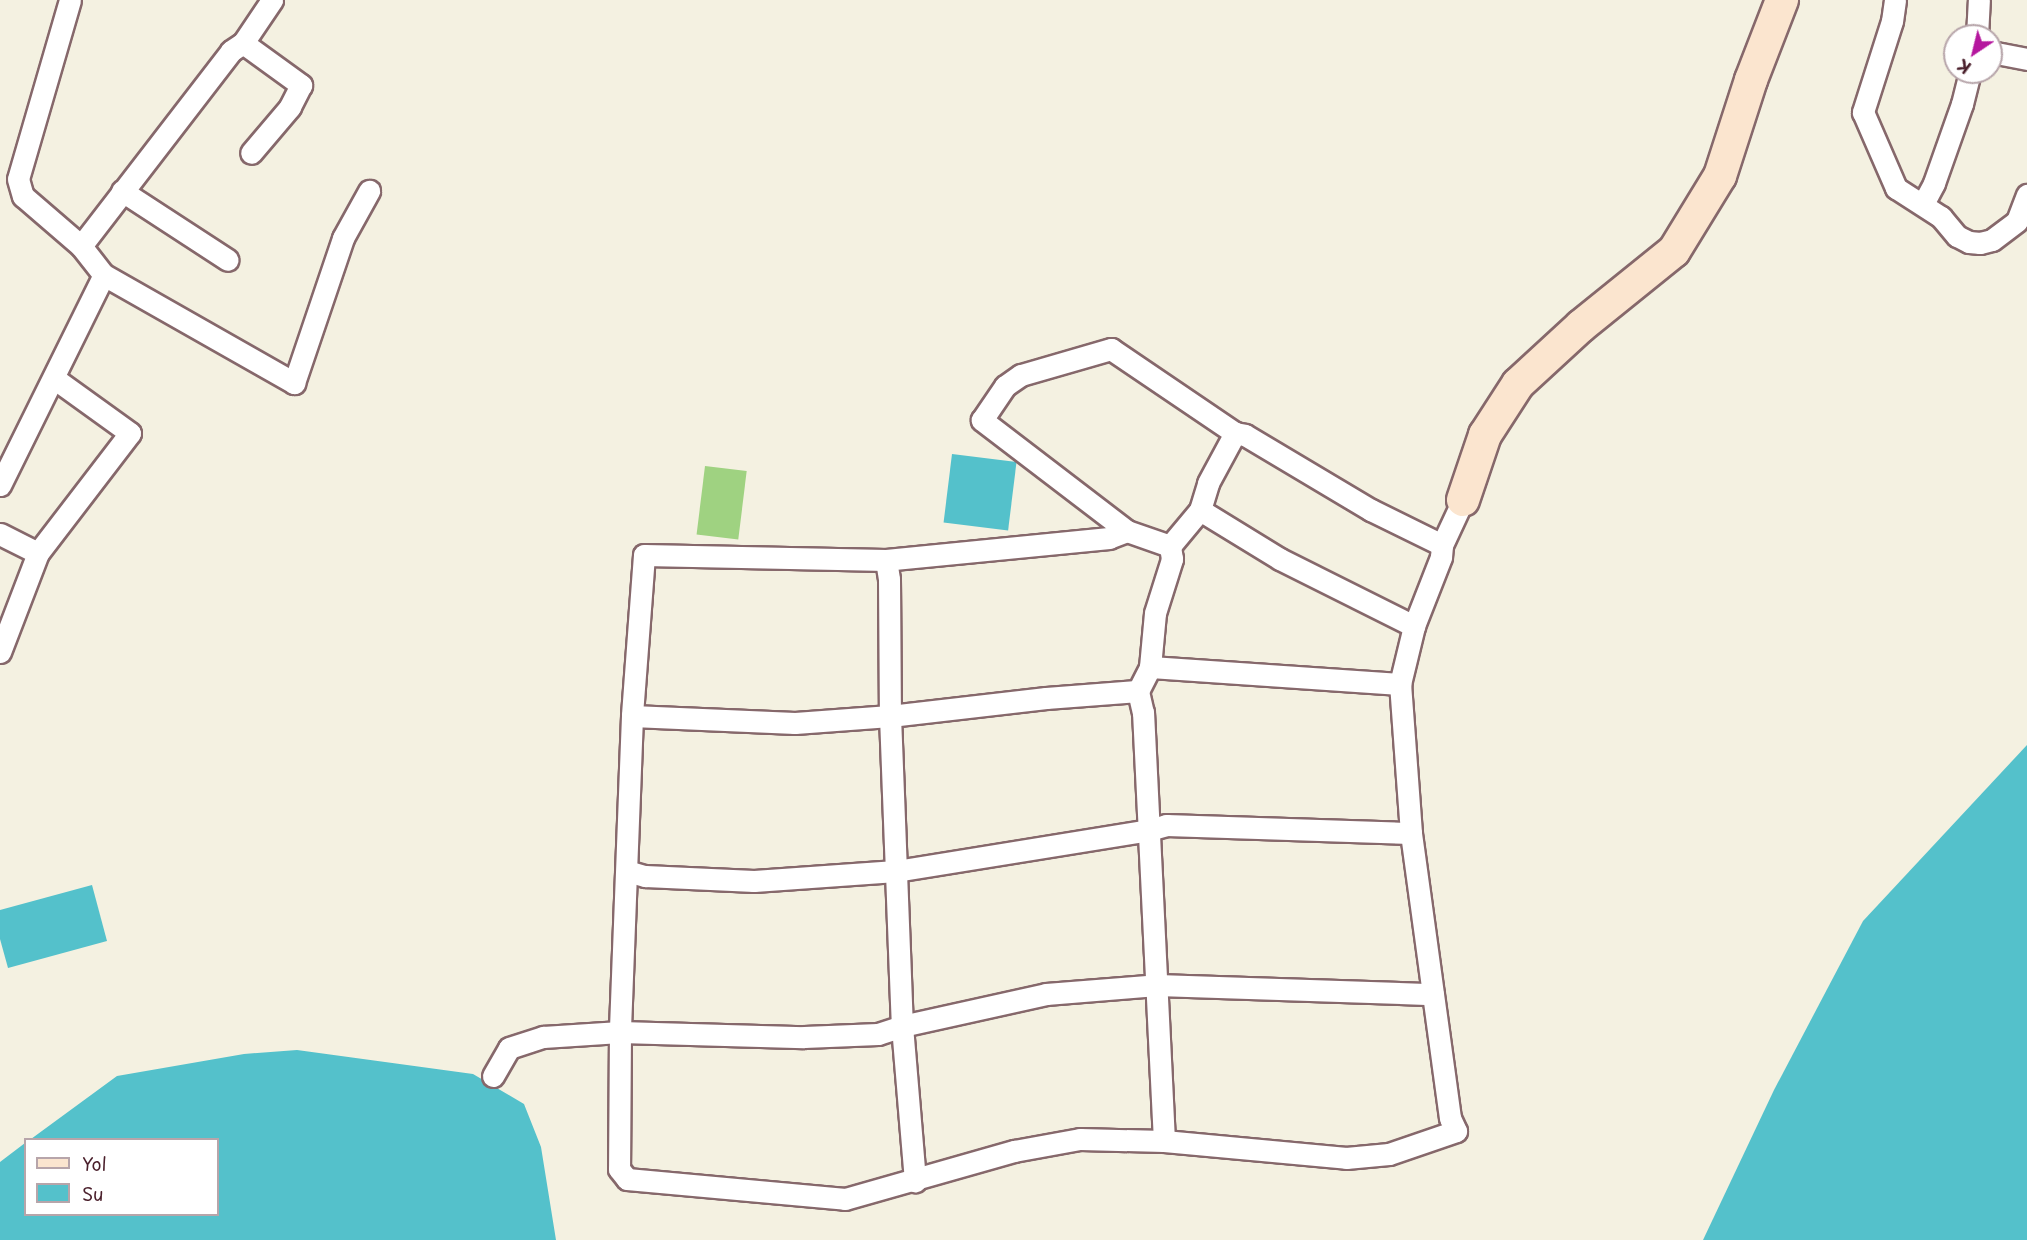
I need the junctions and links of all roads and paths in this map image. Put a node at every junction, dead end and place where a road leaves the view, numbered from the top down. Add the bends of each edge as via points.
1 (70, 0) edge
2 (272, 0) edge
3 (1782, 0) edge
4 (1895, 0) edge
5 (1979, 0) edge
6 (1978, 24) edge
7 (243, 43) junction
8 (2003, 54) edge
9 (2027, 59) edge
10 (1968, 84) edge
11 (251, 153) dead end
12 (122, 191) junction
13 (369, 191) dead end
14 (2027, 195) edge
15 (1923, 204) junction
16 (81, 246) junction
17 (228, 261) dead end
18 (104, 275) junction
19 (55, 379) junction
20 (1235, 433) junction
21 (0, 485) edge
22 (1463, 500) joint
23 (1200, 510) junction
24 (1127, 531) junction
25 (0, 534) edge
26 (1442, 544) junction
27 (1170, 546) junction
28 (38, 554) junction
29 (886, 560) junction
30 (1414, 626) junction
31 (0, 652) edge
32 (1150, 667) junction
33 (1400, 684) junction
34 (1138, 691) junction
35 (632, 716) junction
36 (890, 716) junction
37 (1149, 830) junction
38 (1411, 833) junction
39 (627, 871) junction
40 (896, 871) junction
41 (1157, 985) junction
42 (1433, 994) junction
43 (902, 1026) junction
44 (620, 1032) junction
45 (493, 1076) dead end
46 (1164, 1141) junction
47 (915, 1181) junction

1 - 16 street via 18,179 23,196
2 - 7 street
3 - 22 main road via 1720,176 1674,251 1581,326 1518,384 1485,435
4 - 15 street via 1863,112 1896,188
5 - 6 street
7 - 11 street via 301,86 290,107
7 - 12 street via 231,51
8 - 9 street
10 - 15 street
12 - 16 street
12 - 17 street
13 - 18 street via 343,238 294,383
14 - 15 street via 2017,221 1992,240 1980,243 1958,236
16 - 18 street
18 - 19 street
19 - 21 street
19 - 28 street via 130,433
20 - 23 street via 1208,483
20 - 24 street via 1111,349 1021,375 1005,386 982,420
20 - 26 street via 1245,435 1371,510
22 - 26 street
23 - 27 street
23 - 30 street via 1280,559
24 - 27 street
24 - 29 street via 1109,538
25 - 28 street
26 - 30 street via 1441,557
27 - 32 street via 1172,559 1155,613
28 - 31 street
29 - 35 street via 644,555
29 - 36 street
30 - 33 street
32 - 33 street
32 - 34 street
33 - 38 street
34 - 36 street
34 - 37 street via 1143,712
35 - 36 street via 795,723
35 - 39 street
36 - 40 street
37 - 38 street via 1166,825
37 - 40 street
37 - 41 street
38 - 42 street
39 - 40 street via 645,876 754,881
39 - 44 street
40 - 43 street
41 - 42 street
41 - 43 street via 1046,994
41 - 46 street
42 - 46 street via 1450,1118 1456,1131 1389,1154 1346,1158
43 - 44 street via 878,1034 804,1037
43 - 47 street
44 - 45 street via 543,1036 509,1048
44 - 47 street via 620,1169 627,1179 845,1199
46 - 47 street via 1080,1139 1014,1151

